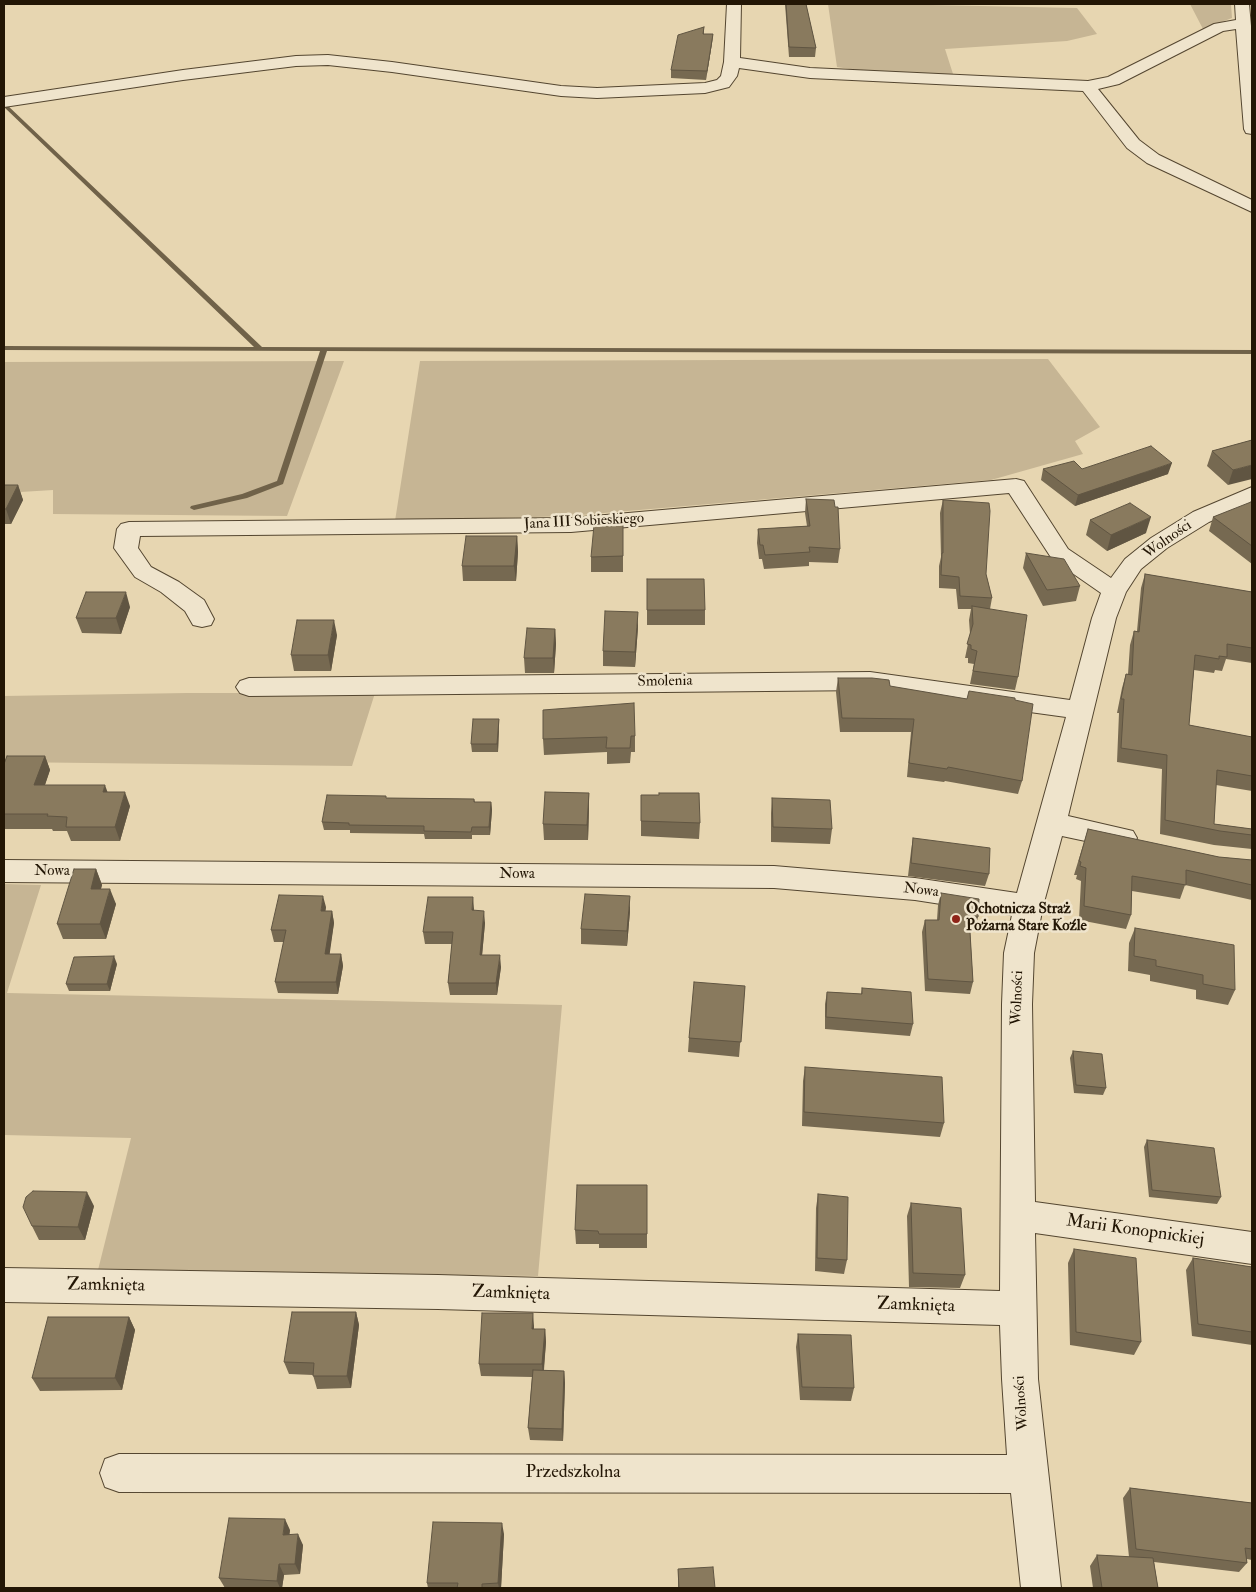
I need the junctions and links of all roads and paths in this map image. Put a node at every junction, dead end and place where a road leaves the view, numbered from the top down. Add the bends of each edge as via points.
1 (734, 4) edge
2 (1242, 4) edge
3 (1243, 23) junction
4 (732, 62) junction
5 (1088, 86) junction
6 (4, 102) edge
7 (1252, 129) edge
8 (1252, 208) edge
9 (1252, 494) edge
10 (1114, 591) junction
11 (202, 618) dead end
12 (249, 687) dead end
13 (1080, 710) junction
14 (1052, 823) junction
15 (1147, 844) edge
16 (4, 871) edge
17 (1028, 906) junction
18 (1017, 1215) junction
19 (1252, 1248) edge
20 (4, 1285) edge
21 (1018, 1309) junction
22 (119, 1473) dead end
23 (1028, 1474) junction
24 (1041, 1588) edge

1 - 4 street
2 - 3 street
3 - 5 street via 1219,27 1113,81
3 - 7 street
4 - 5 street via 810,73
4 - 6 street via 730,76 723,84 705,88 597,93 328,60 296,61
5 - 8 street via 1133,144 1152,159
9 - 10 street, Wolności via 1201,517 1159,543 1133,564
10 - 11 street, Jana III Sobieskiego via 1060,554 1016,486 571,525 129,529 126,548 142,572 195,606
10 - 13 street, Wolności
12 - 13 street, Smolenia via 870,681
13 - 14 street, Wolności
14 - 15 street
14 - 17 street, Wolności
16 - 17 street, Nowa via 774,877 915,889
17 - 18 street, Wolności via 1019,953 1017,1004
18 - 19 street, Marii Konopnickiej
18 - 21 street, Wolności
20 - 21 street, Zamknięta via 438,1292
21 - 23 street, Wolności
22 - 23 street, Przedszkolna
23 - 24 street, Wolności

